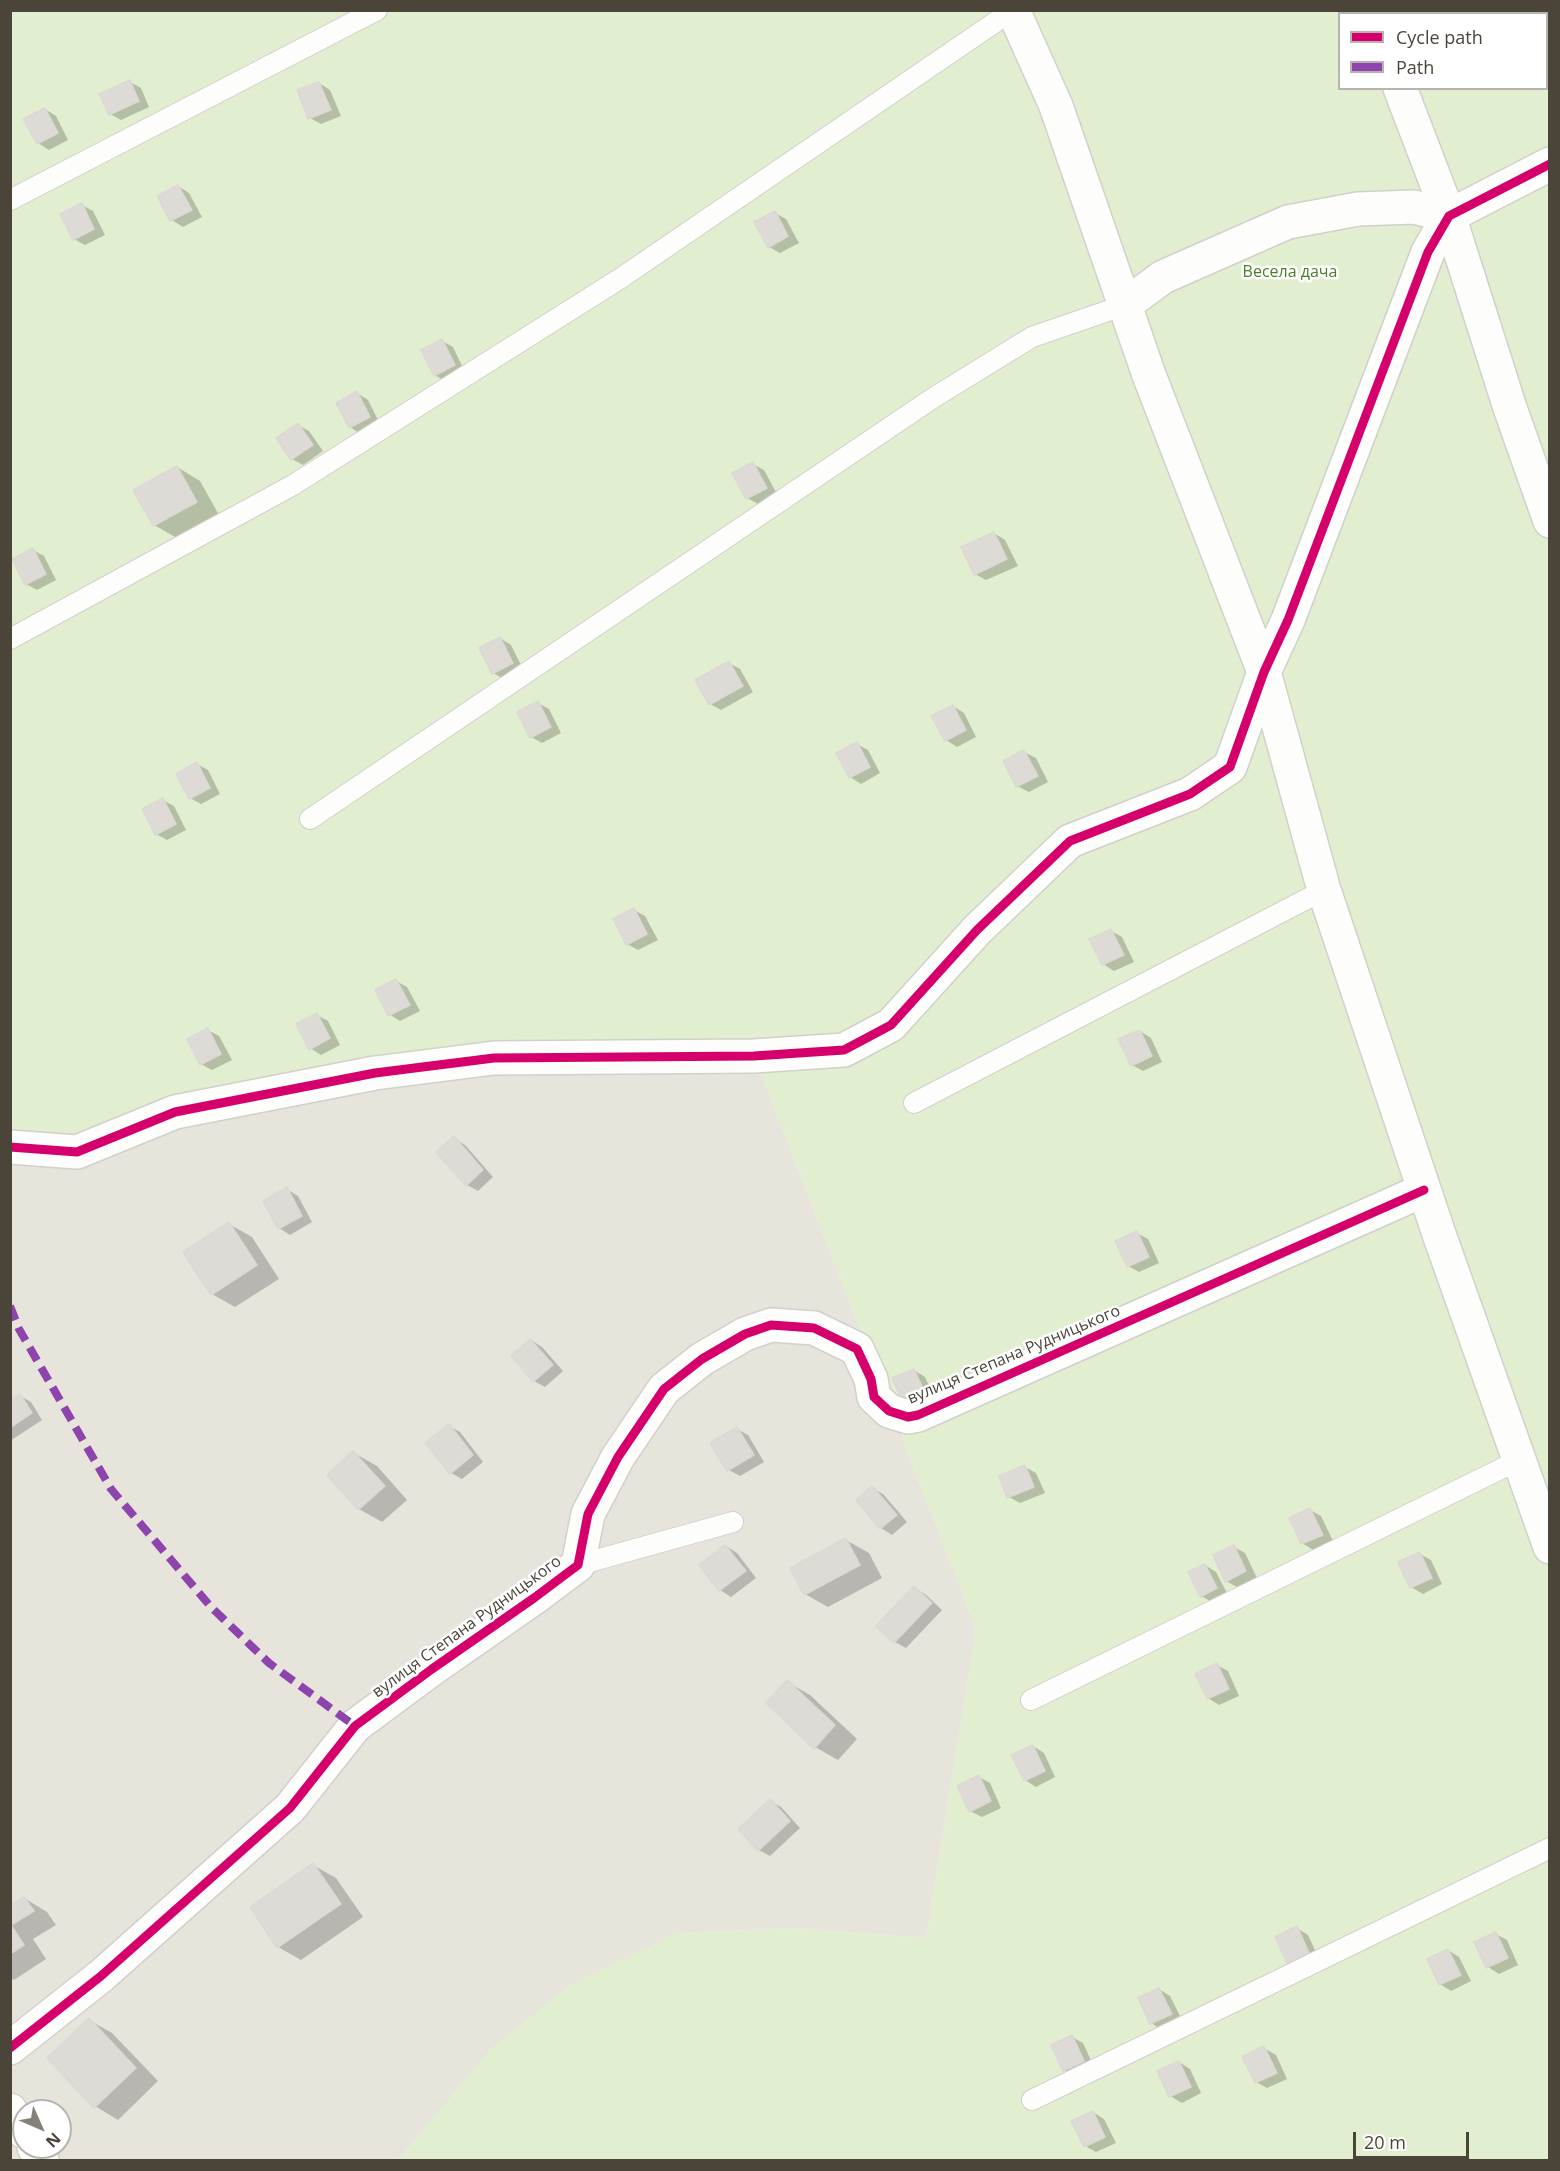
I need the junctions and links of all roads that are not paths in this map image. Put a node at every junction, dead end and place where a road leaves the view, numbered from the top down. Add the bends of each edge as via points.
1 (377, 10) edge
2 (1013, 10) edge
3 (1401, 90) edge
4 (1550, 164) edge
5 (10, 200) edge
6 (1449, 216) junction
7 (1125, 305) junction
8 (1550, 521) edge
9 (10, 639) edge
10 (1264, 672) junction
11 (310, 819) dead end
12 (1324, 890) junction
13 (914, 1103) dead end
14 (10, 1147) edge
15 (1424, 1190) junction
16 (1519, 1460) junction
17 (734, 1522) dead end
18 (1550, 1547) edge
19 (578, 1565) junction
20 (1031, 1700) dead end
21 (1550, 1848) edge
22 (10, 2048) edge
23 (1032, 2100) dead end

1 - 5 lane
2 - 7 street via 1056,106
2 - 9 lane via 621,278 293,485
3 - 6 street
4 - 6 street
6 - 7 street via 1414,207 1370,209 1288,222 1163,277
6 - 8 street
6 - 10 street via 1428,252 1288,620
7 - 10 street
7 - 11 lane via 1032,337 943,392
10 - 12 street
10 - 14 street via 1230,767 1190,794 1070,841 977,930 891,1025 844,1050 754,1056 494,1058 375,1073 175,1112 78,1152
12 - 13 lane
12 - 15 street
15 - 16 street
15 - 19 street, вулиця Степана Рудницького via 918,1415 908,1417 889,1411 873,1397 872,1380 857,1349 814,1328 771,1325 745,1334 702,1359 664,1389 618,1457 588,1514
16 - 18 street
16 - 20 lane
17 - 19 lane
19 - 22 street, вулиця Степана Рудницького via 355,1726 290,1808 101,1976
21 - 23 lane

